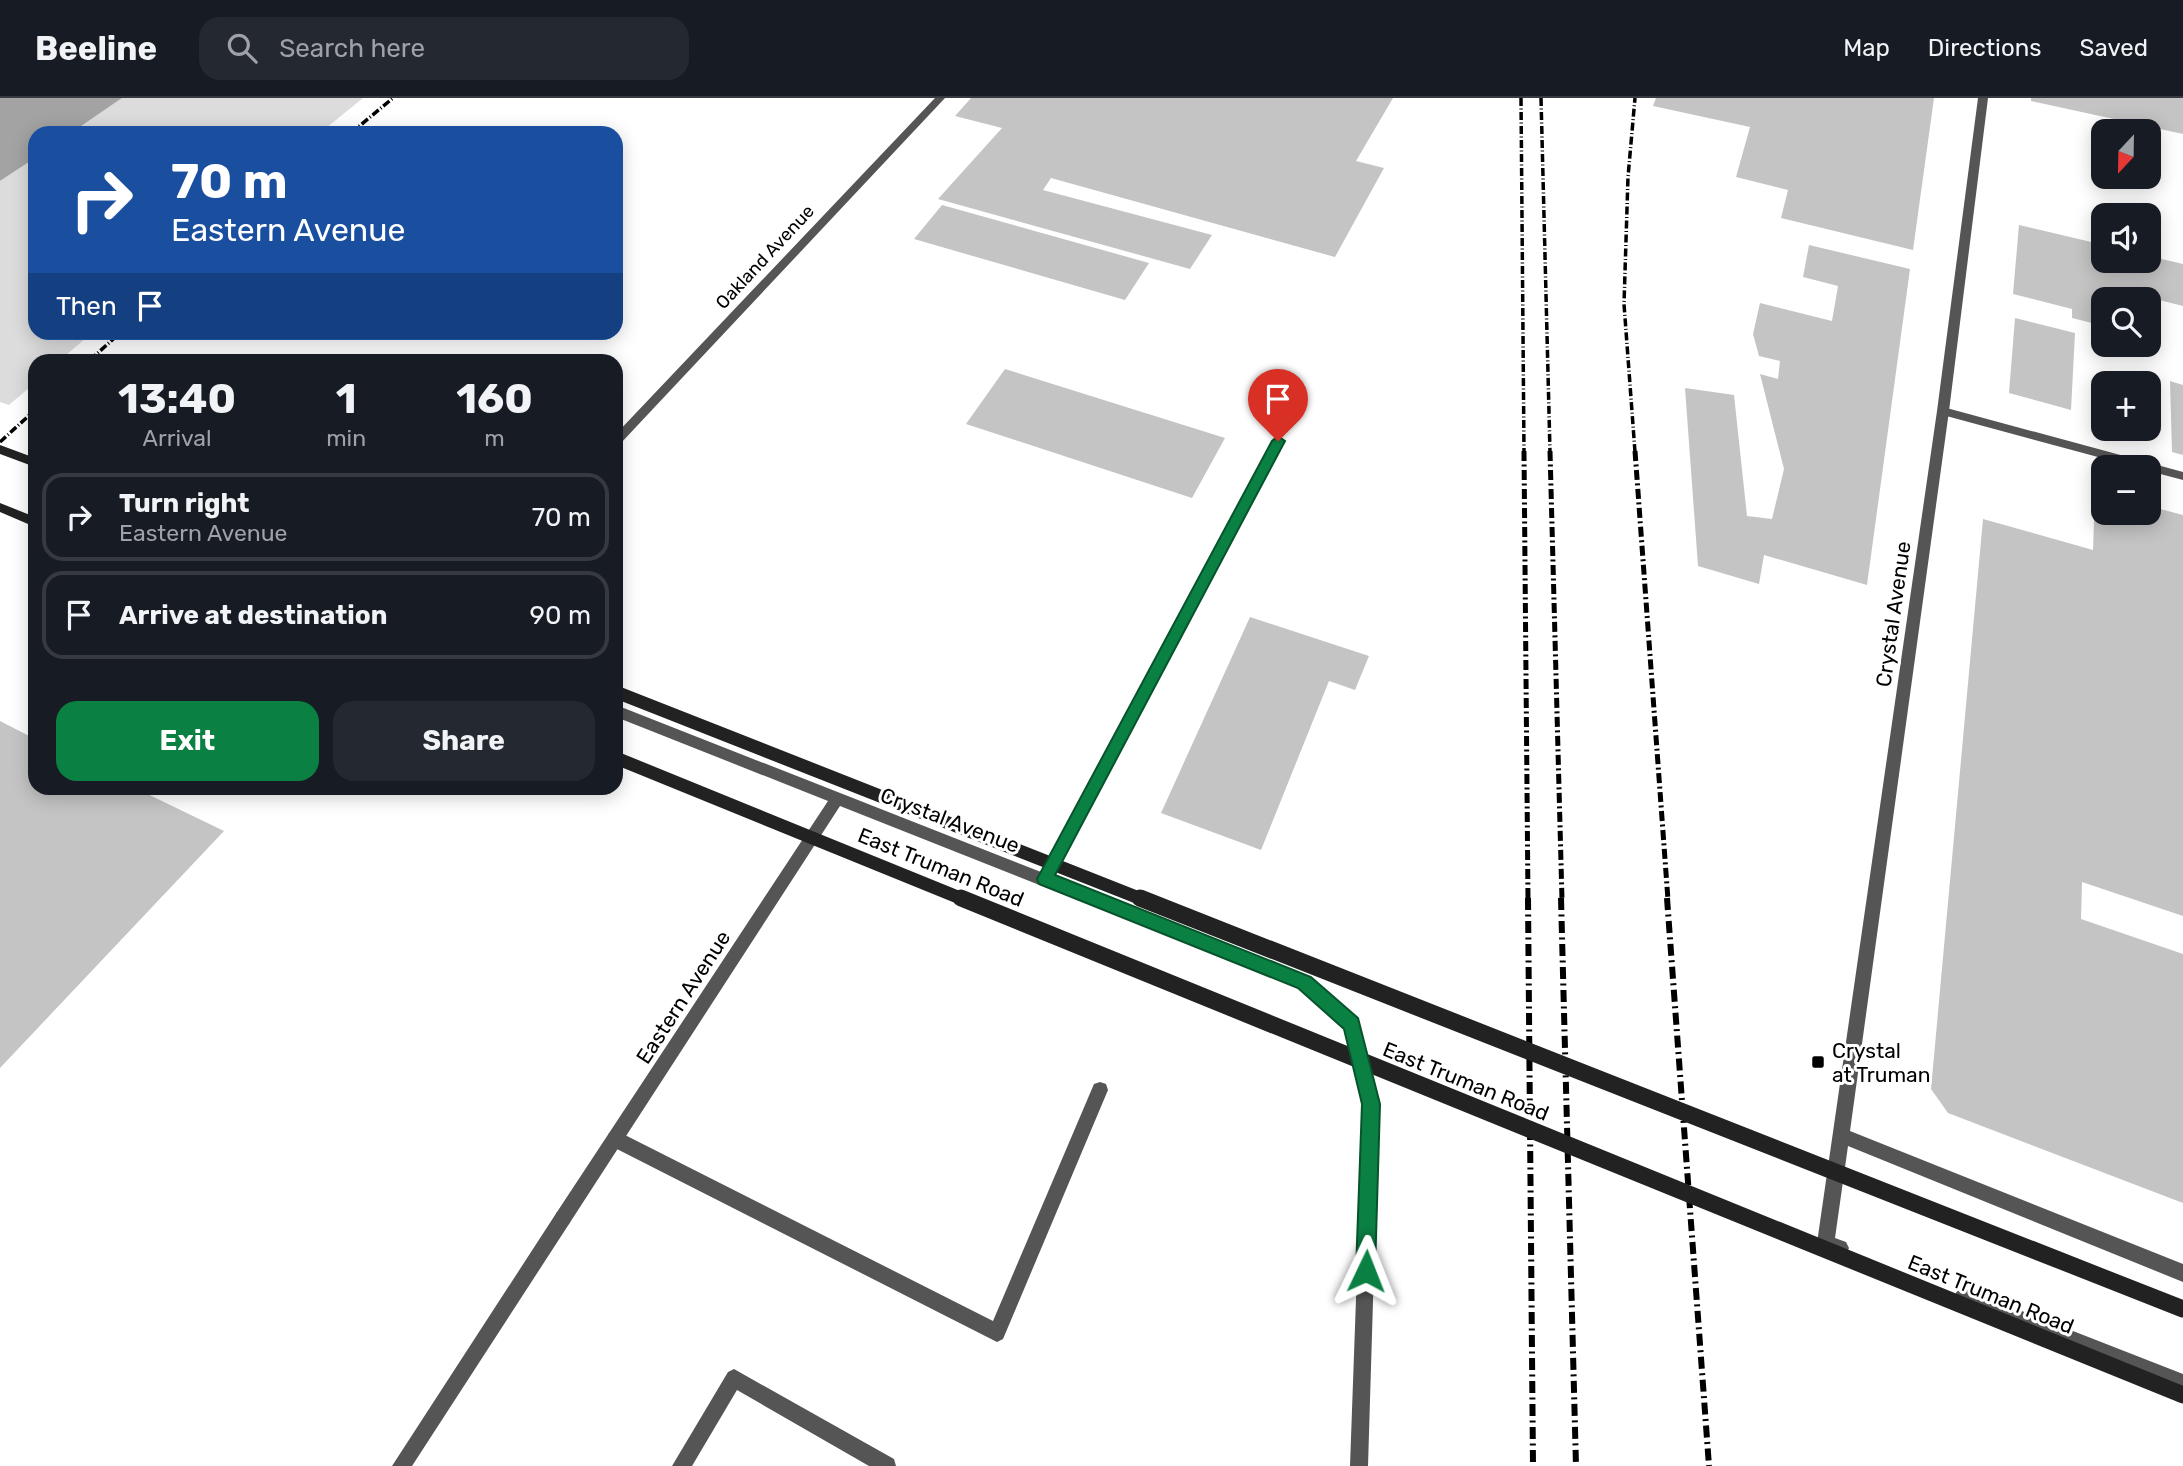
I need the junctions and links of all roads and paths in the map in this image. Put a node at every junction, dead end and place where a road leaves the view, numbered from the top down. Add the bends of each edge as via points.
1 (940, 98) edge
2 (1983, 98) edge
3 (1944, 411) junction
4 (623, 434) edge
5 (1278, 441) dead end
6 (0, 449) edge
7 (28, 460) edge
8 (2183, 476) edge
9 (0, 508) edge
10 (28, 519) edge
11 (623, 695) edge
12 (623, 713) edge
13 (623, 761) edge
14 (837, 799) junction
15 (1045, 879) junction
16 (1100, 1090) dead end
17 (1843, 1136) junction
18 (615, 1139) junction
19 (2183, 1273) edge
20 (2183, 1309) edge
21 (2183, 1383) edge
22 (2183, 1395) edge
23 (401, 1466) edge
24 (681, 1466) edge
25 (887, 1466) edge
26 (1359, 1466) edge

1 - 4 street, Oakland Avenue
2 - 3 street, Crystal Avenue
3 - 8 street
3 - 17 street, Crystal Avenue
5 - 15 street
6 - 7 main road
9 - 10 main road
11 - 20 main road, East Truman Road, bridge
12 - 14 street, Crystal Avenue
13 - 22 main road, East Truman Road, bridge
14 - 15 street, Crystal Avenue
14 - 18 street, Eastern Avenue
15 - 26 street, Crystal Avenue via 1304,982 1352,1024 1371,1104
16 - 18 street via 997,1333
17 - 19 street
17 - 21 street, Crystal Avenue via 1826,1243
18 - 23 street, Eastern Avenue
24 - 25 street via 734,1378

